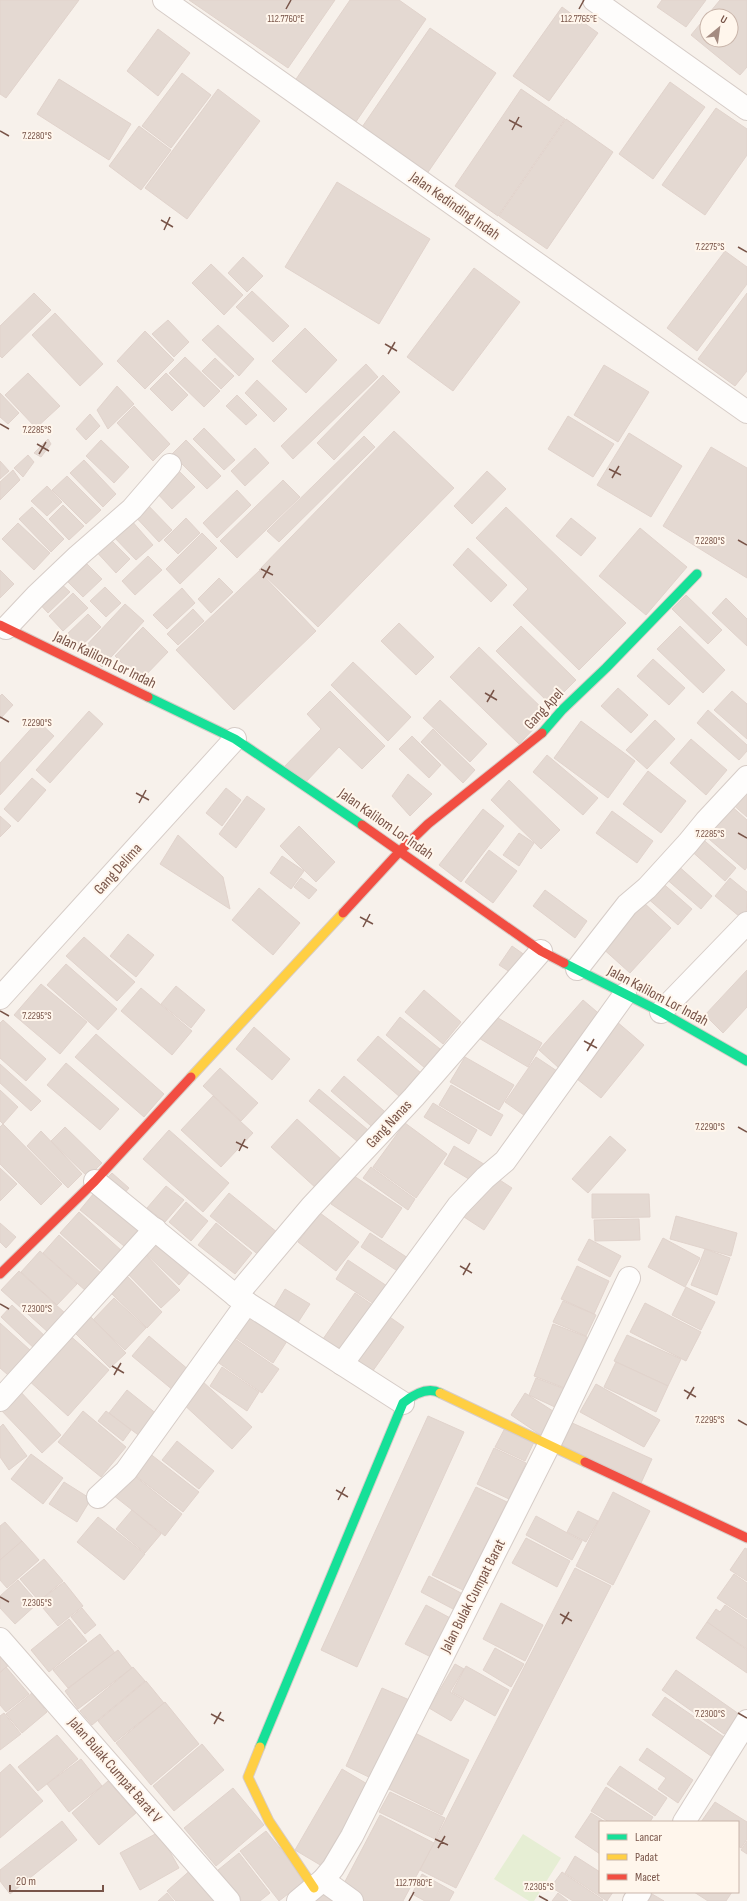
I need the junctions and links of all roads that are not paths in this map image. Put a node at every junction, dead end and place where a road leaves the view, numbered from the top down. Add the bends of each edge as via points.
1 (164, 0) edge
2 (594, 0) edge
3 (747, 109) edge
4 (747, 412) edge
5 (170, 465) dead end
6 (697, 574) dead end
7 (3, 627) edge
8 (235, 739) junction
9 (747, 777) edge
10 (400, 851) junction
11 (747, 923) edge
12 (541, 951) junction
13 (577, 969) junction
14 (625, 994) junction
15 (0, 998) edge
16 (661, 1012) junction
17 (747, 1061) edge
18 (95, 1180) junction
19 (154, 1229) junction
20 (0, 1274) edge
21 (629, 1278) dead end
22 (242, 1300) junction
23 (342, 1364) junction
24 (0, 1400) edge
25 (404, 1403) junction
26 (549, 1446) junction
27 (98, 1498) dead end
28 (747, 1538) edge
29 (0, 1639) edge
30 (747, 1721) edge
31 (685, 1821) edge
32 (312, 1890) edge
33 (229, 1901) edge
34 (352, 1901) edge

1 - 4 street, Jalan Kedinding Indah
2 - 3 street
5 - 7 street via 132,509
6 - 10 street, Gang Apel via 562,710 538,738 467,792
7 - 8 street, Jalan Kalilom Lor Indah
8 - 10 street, Jalan Kalilom Lor Indah
8 - 15 street, Gang Delima
9 - 13 street via 623,911
10 - 12 street, Jalan Kalilom Lor Indah
10 - 18 street, Gang Apel
11 - 16 street
12 - 13 street, Jalan Kalilom Lor Indah
12 - 22 street, Gang Nanas via 414,1097 311,1207
13 - 14 street, Jalan Kalilom Lor Indah
14 - 16 street, Jalan Kalilom Lor Indah
14 - 23 street via 505,1161 458,1206
16 - 17 street, Jalan Kalilom Lor Indah
18 - 19 street
18 - 20 street, Gang Apel
19 - 22 street
19 - 24 street
21 - 26 street, Jalan Bulak Cumpat Barat
22 - 23 street
22 - 27 street, Gang Nanas via 126,1471
23 - 25 street
25 - 26 street via 413,1394 425,1389 438,1390
25 - 32 street via 248,1777 264,1815
26 - 28 street
26 - 32 street, Jalan Bulak Cumpat Barat via 352,1836 333,1868
29 - 33 street, Jalan Bulak Cumpat Barat V
30 - 31 street
32 - 34 street

